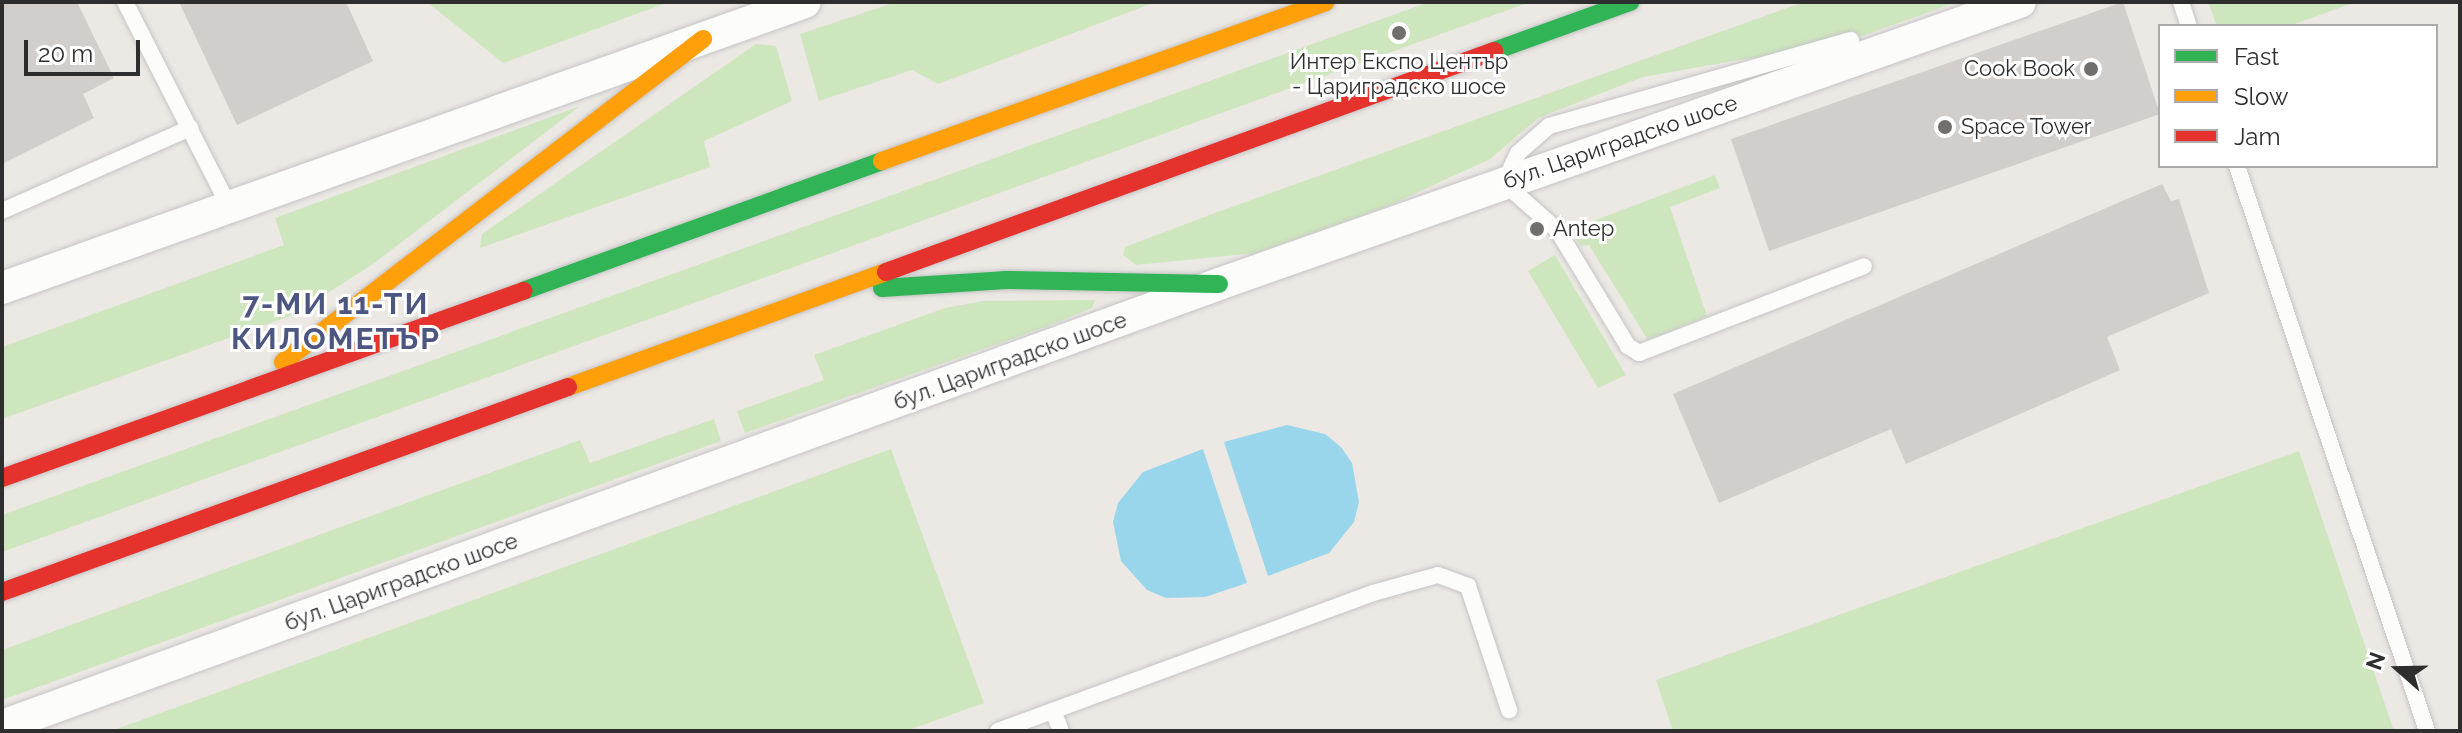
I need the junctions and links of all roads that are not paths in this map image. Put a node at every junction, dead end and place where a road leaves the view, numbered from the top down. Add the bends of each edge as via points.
1 (125, 2) edge
2 (805, 2) edge
3 (1325, 2) edge
4 (1630, 2) edge
5 (2020, 2) edge
6 (2181, 2) edge
7 (2188, 24) edge
8 (703, 39) junction
9 (1851, 40) dead end
10 (190, 128) junction
11 (2238, 168) edge
12 (1504, 183) junction
13 (229, 206) junction
14 (2, 211) edge
15 (1864, 266) dead end
16 (1219, 284) junction
17 (2, 288) edge
18 (832, 292) junction
19 (251, 386) junction
20 (2, 478) edge
21 (2, 592) edge
22 (1509, 710) dead end
23 (1053, 711) junction
24 (2, 726) edge
25 (998, 731) edge
26 (1061, 731) edge
27 (2427, 731) edge

1 - 10 lane
2 - 8 street
3 - 19 highway
4 - 18 highway
5 - 12 street, бул. Цариградско шосе
6 - 7 lane
8 - 13 street
8 - 19 highway
9 - 12 lane via 1549,126 1518,153
10 - 13 lane
10 - 14 lane
11 - 27 lane
12 - 15 lane via 1558,231 1628,346 1639,353
12 - 16 street, бул. Цариградско шосе
13 - 17 street
16 - 18 highway via 1007,280
16 - 24 street, бул. Цариградско шосе
18 - 21 highway
19 - 20 highway
22 - 23 lane via 1468,586 1438,575 1373,593
23 - 25 lane
23 - 26 lane

